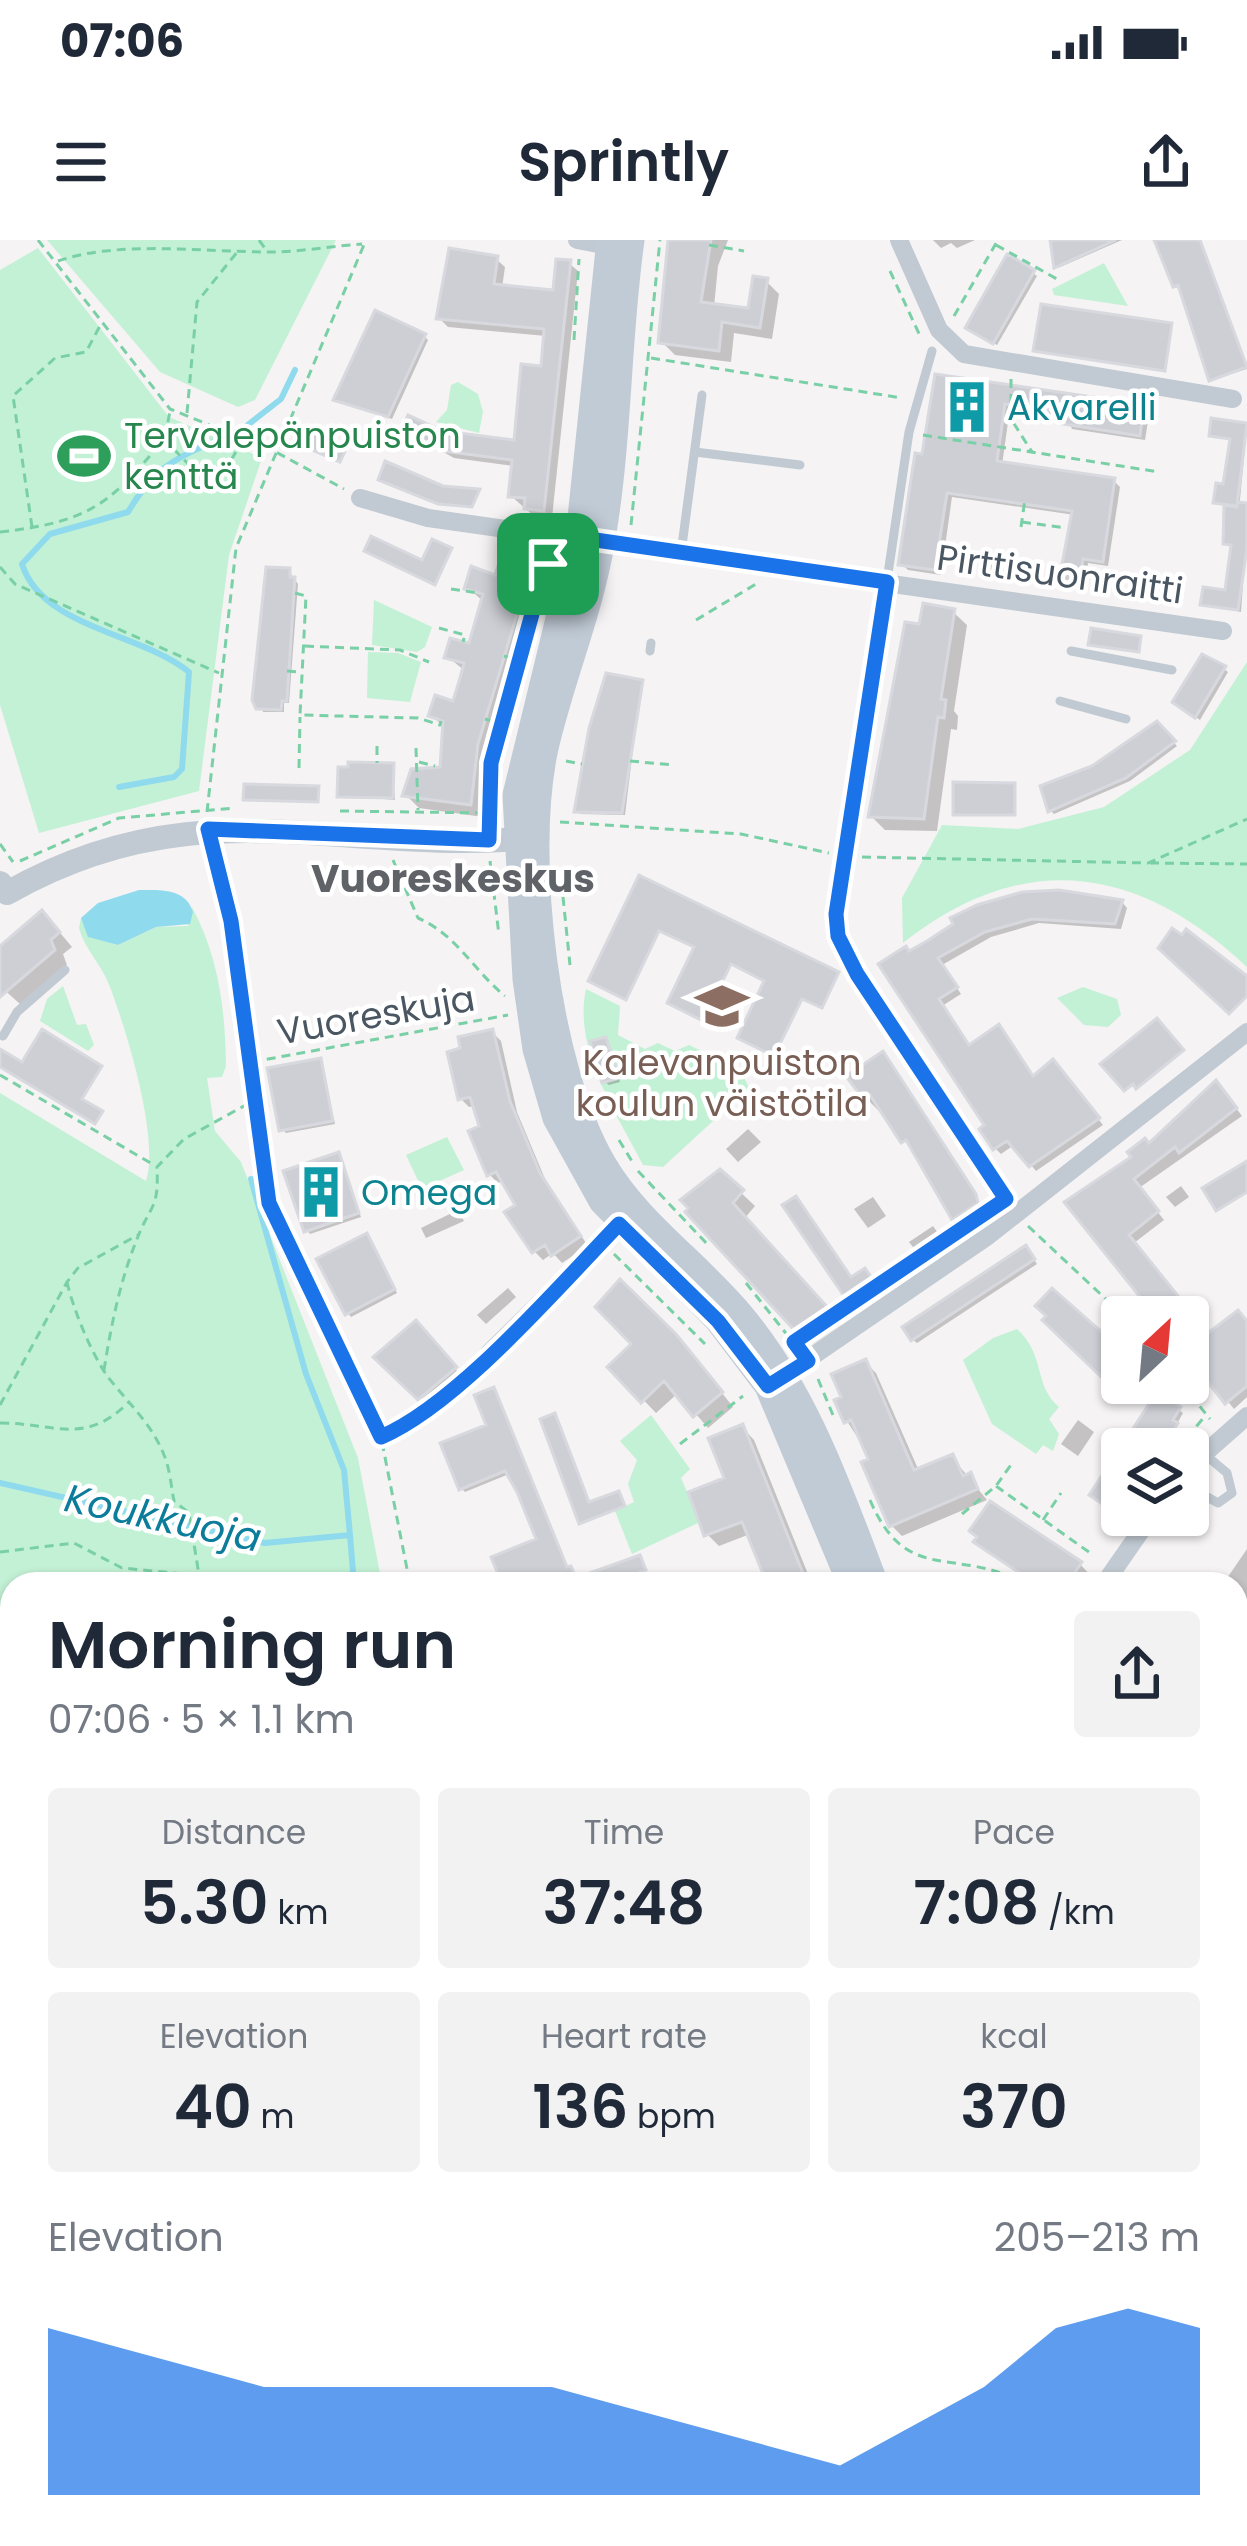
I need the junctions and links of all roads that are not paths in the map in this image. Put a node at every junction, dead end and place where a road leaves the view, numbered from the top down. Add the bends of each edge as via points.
1 (899, 240) edge
2 (606, 243) edge
3 (938, 343) junction
4 (702, 395) dead end
5 (1233, 399) dead end
6 (694, 452) junction
7 (800, 465) dead end
8 (360, 498) road end
9 (603, 540) junction
10 (681, 553) junction
11 (887, 582) junction
12 (1223, 631) dead end
13 (1071, 651) dead end
14 (1172, 670) dead end
15 (1060, 701) dead end
16 (1126, 719) dead end
17 (524, 838) junction
18 (846, 857) road end
19 (5, 885) edge
20 (65, 970) dead end
21 (1247, 1032) edge
22 (3, 1036) edge
23 (618, 1226) junction
24 (489, 1353) road end
25 (772, 1385) junction
26 (1247, 1416) edge
27 (1209, 1446) edge
28 (1209, 1458) edge
29 (1209, 1498) edge
30 (1137, 1536) edge
31 (846, 1572) edge
32 (869, 1572) edge
33 (1112, 1572) edge

1 - 3 street
2 - 9 main road
3 - 5 street via 1012,366
3 - 11 lane via 916,400
4 - 6 lane
6 - 7 lane
6 - 10 lane
8 - 9 street, Pirttisuonraitti via 428,518
9 - 10 street, Pirttisuonraitti
9 - 17 main road
10 - 11 street, Pirttisuonraitti
11 - 12 street, Pirttisuonraitti
11 - 18 lane
13 - 14 lane
15 - 16 lane
17 - 19 street via 207,818
17 - 23 main road via 564,1075 603,1165
20 - 22 lane via 17,1012
21 - 25 street via 988,1236
23 - 24 street
23 - 25 main road via 739,1313
25 - 31 main road
25 - 32 main road
26 - 27 street
28 - 29 lane via 1227,1473 1232,1493 1219,1503
30 - 33 street

